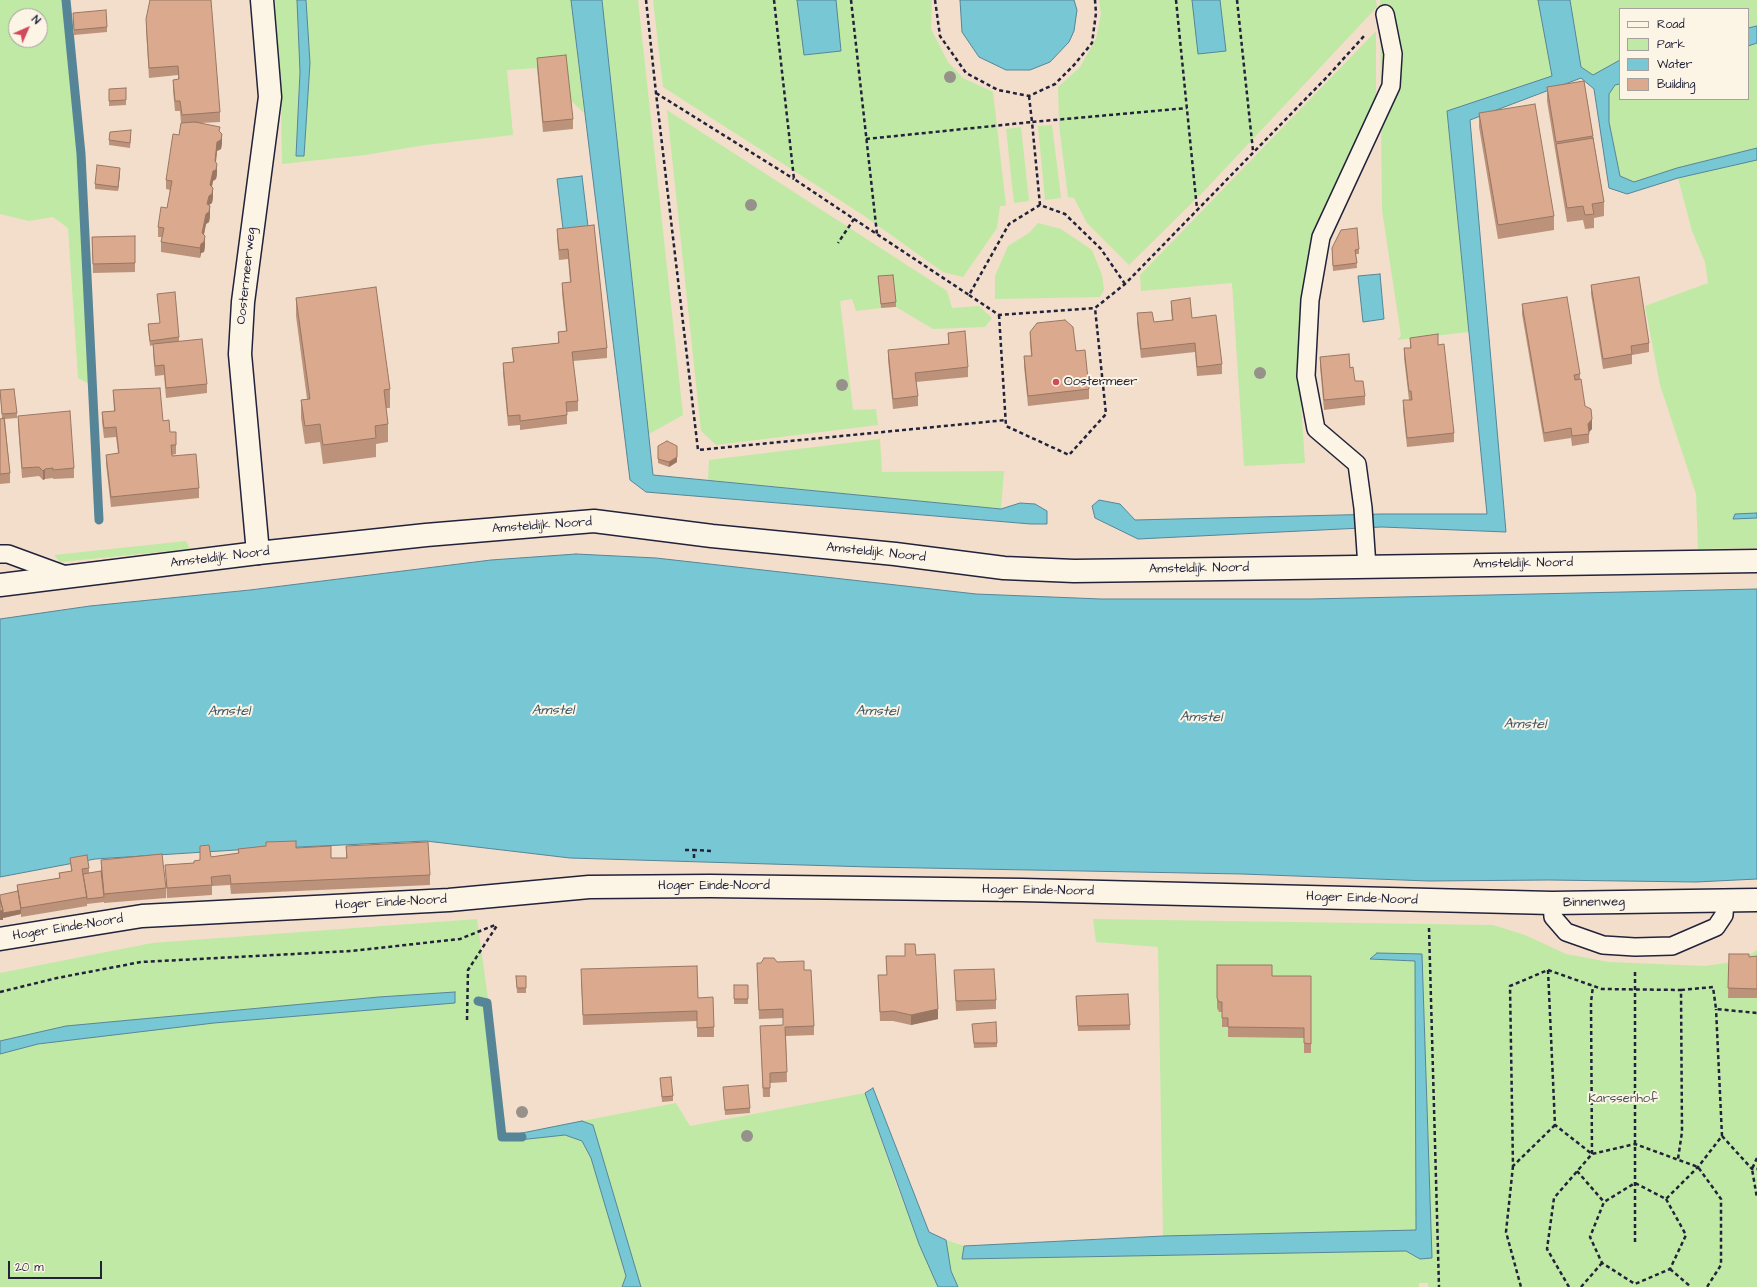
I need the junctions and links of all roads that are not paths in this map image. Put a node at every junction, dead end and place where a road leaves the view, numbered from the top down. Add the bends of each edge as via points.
1 (262, 0) edge
2 (1385, 14) road end
3 (258, 553) junction
4 (0, 554) edge
5 (1757, 560) edge
6 (1367, 567) junction
7 (68, 577) junction
8 (0, 585) edge
9 (1757, 900) edge
10 (1430, 901) joint
11 (1725, 902) junction
12 (1552, 903) junction
13 (0, 939) edge

1 - 3 street, Oostermeerweg via 270,96 243,302 240,354
2 - 6 lane via 1393,54 1391,86 1321,237 1310,300 1306,376 1316,429 1357,464
3 - 6 street, Amsteldijk Noord via 594,521 1004,568 1082,570
3 - 7 street, Amsteldijk Noord
4 - 7 lane via 8,554
5 - 6 street, Amsteldijk Noord
7 - 8 street, Amsteldijk Noord
9 - 11 street, Binnenweg
10 - 12 street, Binnenweg
10 - 13 street, Hoger Einde-Noord via 1022,890 588,887 449,900 142,916
11 - 12 street, Binnenweg
11 - 12 lane via 1724,915 1716,927 1672,946 1635,947 1603,945 1566,932 1553,918

